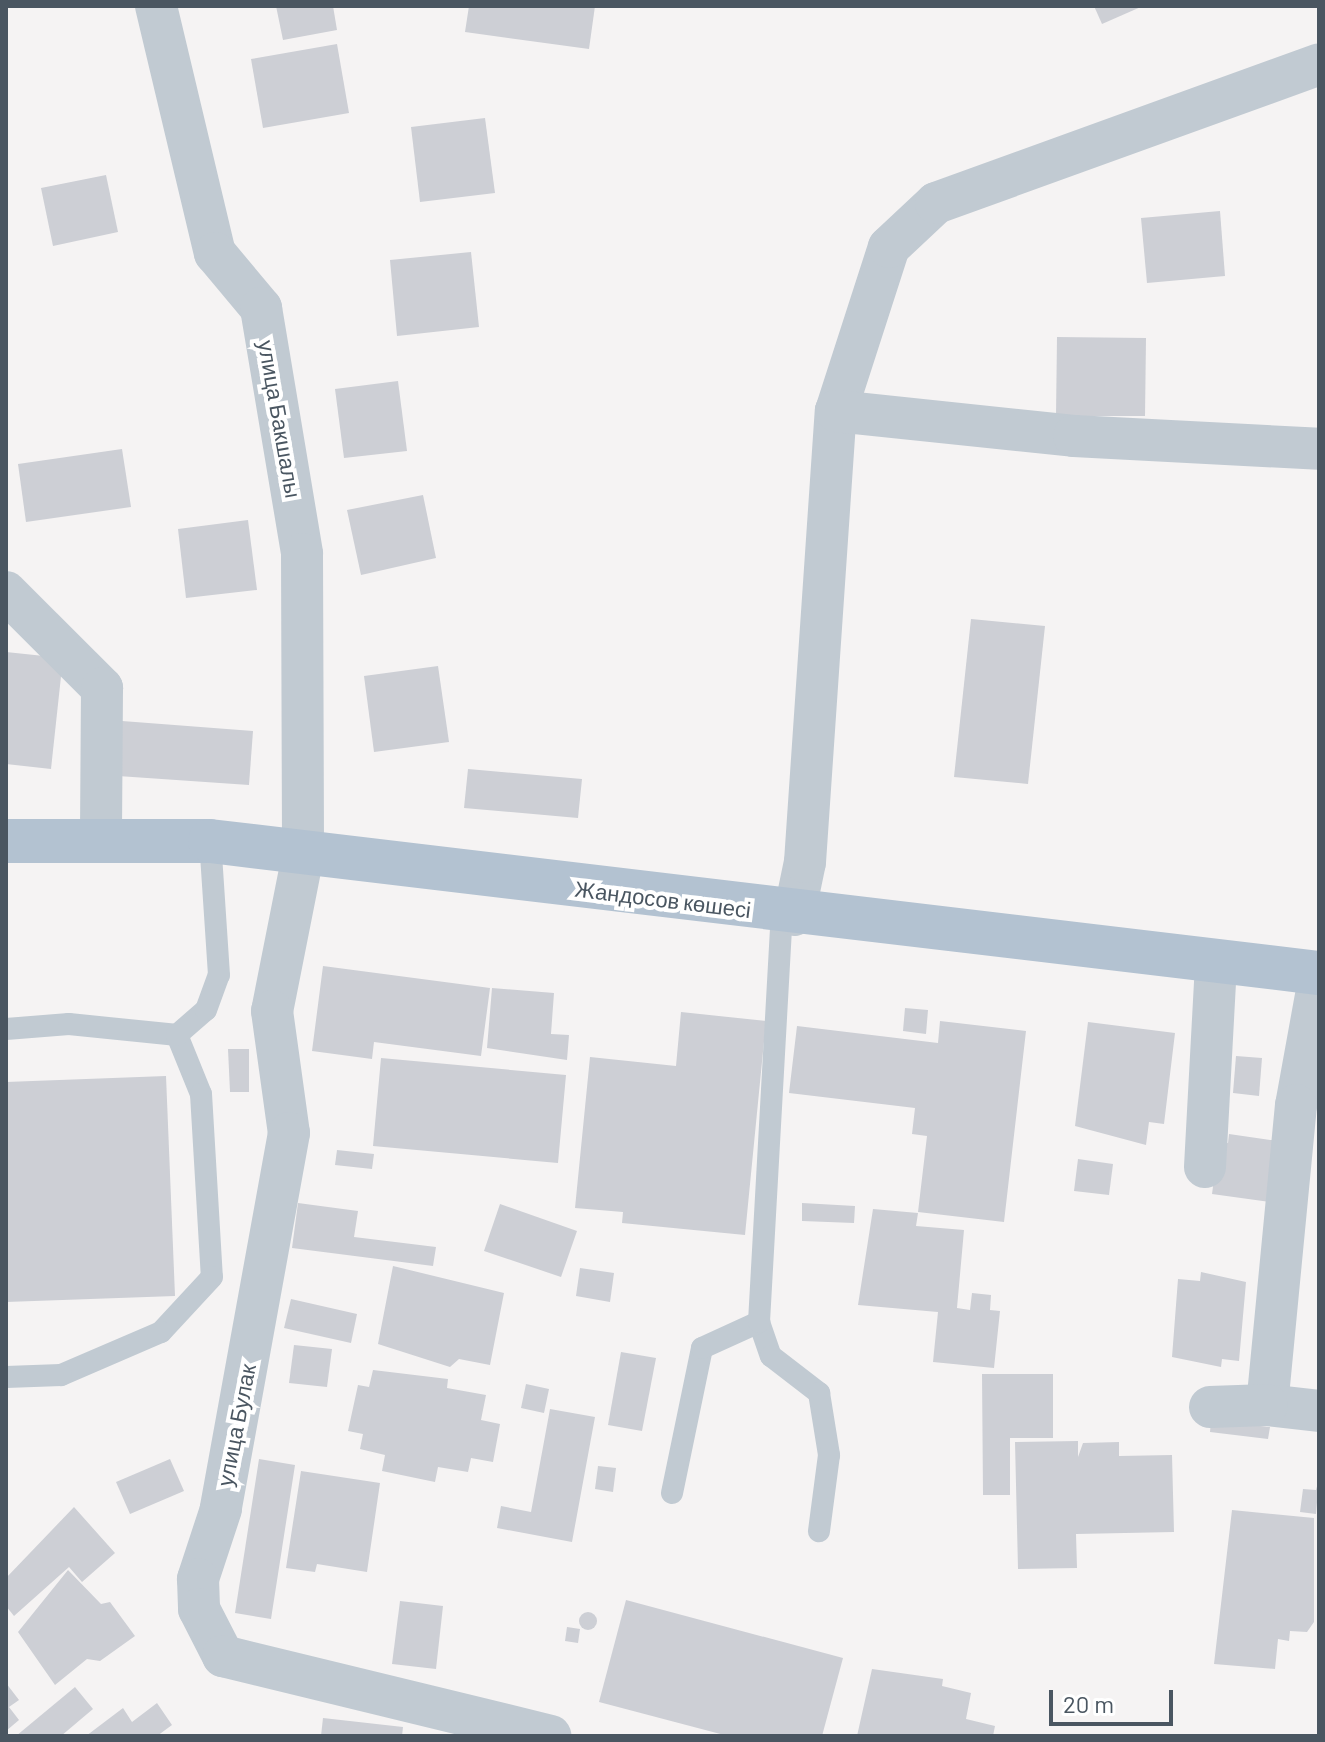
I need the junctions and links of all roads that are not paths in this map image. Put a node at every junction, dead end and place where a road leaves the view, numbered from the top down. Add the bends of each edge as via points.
1 (156, 6) edge
2 (1319, 64) edge
3 (836, 411) junction
4 (1319, 449) edge
5 (6, 592) edge
6 (101, 836) junction
7 (6, 841) edge
8 (210, 841) junction
9 (303, 855) junction
10 (788, 914) junction
11 (1216, 962) junction
12 (1319, 976) edge
13 (6, 1029) edge
14 (177, 1035) junction
15 (1205, 1167) dead end
16 (759, 1322) junction
17 (6, 1377) edge
18 (1267, 1405) junction
19 (1210, 1407) dead end
20 (1319, 1411) edge
21 (672, 1493) dead end
22 (819, 1531) dead end
23 (550, 1736) edge

1 - 9 street, улица Бакшалы via 215,253 261,308 302,554
2 - 3 street via 936,203 889,247
3 - 4 street via 1074,436
3 - 10 street via 805,862
5 - 6 street via 72,650 102,688
6 - 7 main road, Жандосов көшесі
6 - 8 main road, Жандосов көшесі
8 - 9 main road, Жандосов көшесі
8 - 14 lane via 219,975 206,1010
9 - 10 main road, Жандосов көшесі
9 - 23 street, улица Булак via 272,1011 289,1133 221,1509 198,1579 199,1609 223,1656
10 - 11 main road, Жандосов көшесі
10 - 16 lane
11 - 12 main road, Жандосов көшесі
11 - 15 street
12 - 18 street via 1296,1105
13 - 14 lane via 69,1024
14 - 17 lane via 201,1094 212,1277 161,1332 61,1375
16 - 21 lane via 702,1348
16 - 22 lane via 771,1356 819,1393 829,1455
18 - 19 street
18 - 20 street

